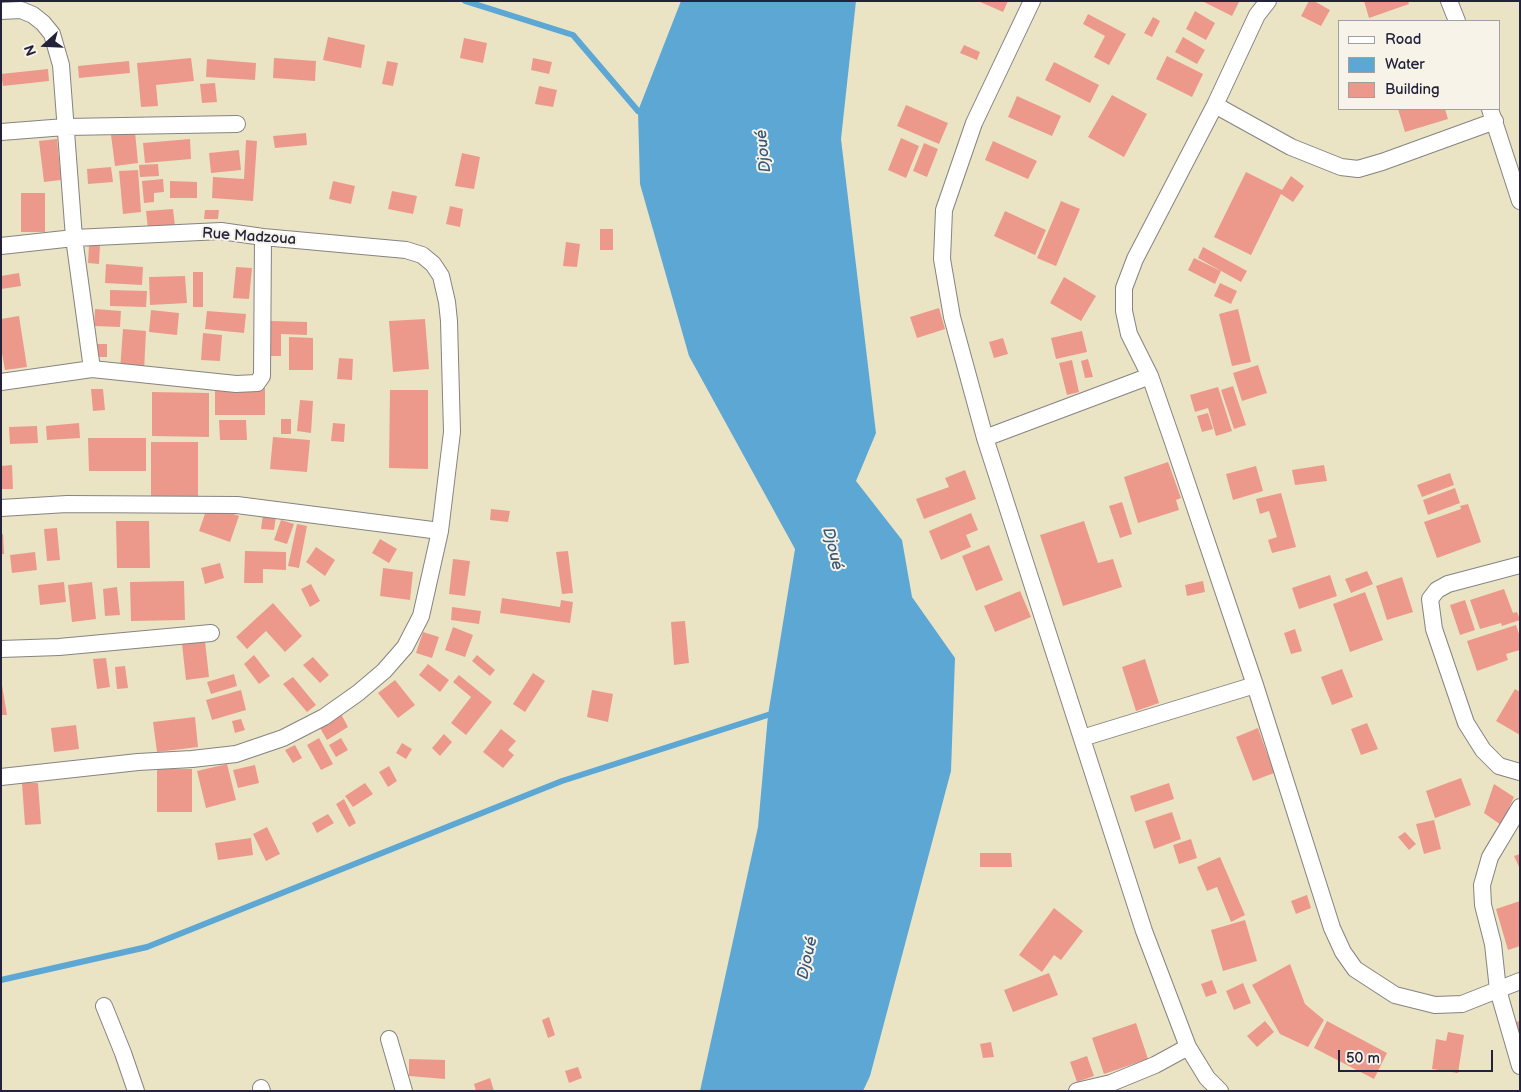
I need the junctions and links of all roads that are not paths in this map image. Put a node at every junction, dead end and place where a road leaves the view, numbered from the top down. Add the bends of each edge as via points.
1 (1032, 1) edge
2 (1268, 1) edge
3 (1451, 2) edge
4 (1, 11) edge
5 (1457, 20) edge
6 (1215, 104) junction
7 (1493, 115) edge
8 (237, 124) dead end
9 (65, 127) junction
10 (1, 132) edge
11 (1516, 172) edge
12 (1520, 201) edge
13 (263, 237) junction
14 (74, 238) junction
15 (1, 246) edge
16 (92, 369) junction
17 (1150, 376) junction
18 (1, 382) edge
19 (985, 438) junction
20 (1, 508) edge
21 (440, 531) junction
22 (1520, 565) edge
23 (211, 633) dead end
24 (1, 649) edge
25 (1255, 685) junction
26 (1082, 738) junction
27 (1520, 772) edge
28 (1, 777) edge
29 (1520, 807) edge
30 (1520, 981) edge
31 (1498, 990) junction
32 (104, 1006) dead end
33 (389, 1039) dead end
34 (1188, 1048) junction
35 (1520, 1066) edge
36 (136, 1091) edge
37 (404, 1091) edge
38 (1077, 1091) edge
39 (1220, 1091) edge

1 - 19 street via 974,123 944,210 942,259 952,317
2 - 6 street via 1257,15
3 - 5 street
4 - 9 street via 21,10 33,15 52,34 61,65
6 - 7 street via 1291,147 1341,167 1358,168 1382,162
6 - 17 street via 1135,259 1124,288 1129,334
7 - 11 street
8 - 9 street
9 - 10 street
9 - 14 street
11 - 12 street
13 - 14 street, Rue Madzoua via 221,231
13 - 16 street via 262,376 257,383 236,384
13 - 21 street, Rue Madzoua via 406,250 422,255 441,276 449,322 452,432
14 - 15 street, Rue Madzoua
14 - 16 street
16 - 18 street
17 - 19 street
17 - 25 street
19 - 26 street
20 - 21 street via 67,504 237,505
21 - 28 street via 421,616 405,647 384,671 324,717 284,738 236,754
22 - 27 street via 1448,584 1430,599 1434,628 1466,723 1498,766
23 - 24 street
25 - 26 street
25 - 31 street via 1332,928 1355,969 1395,995 1435,1005 1462,1004
26 - 34 street via 1144,931
29 - 31 street via 1490,857 1482,885 1482,906 1493,944
30 - 31 street
31 - 35 street
32 - 36 street
33 - 37 street
34 - 38 street via 1111,1083
34 - 39 street via 1207,1078

